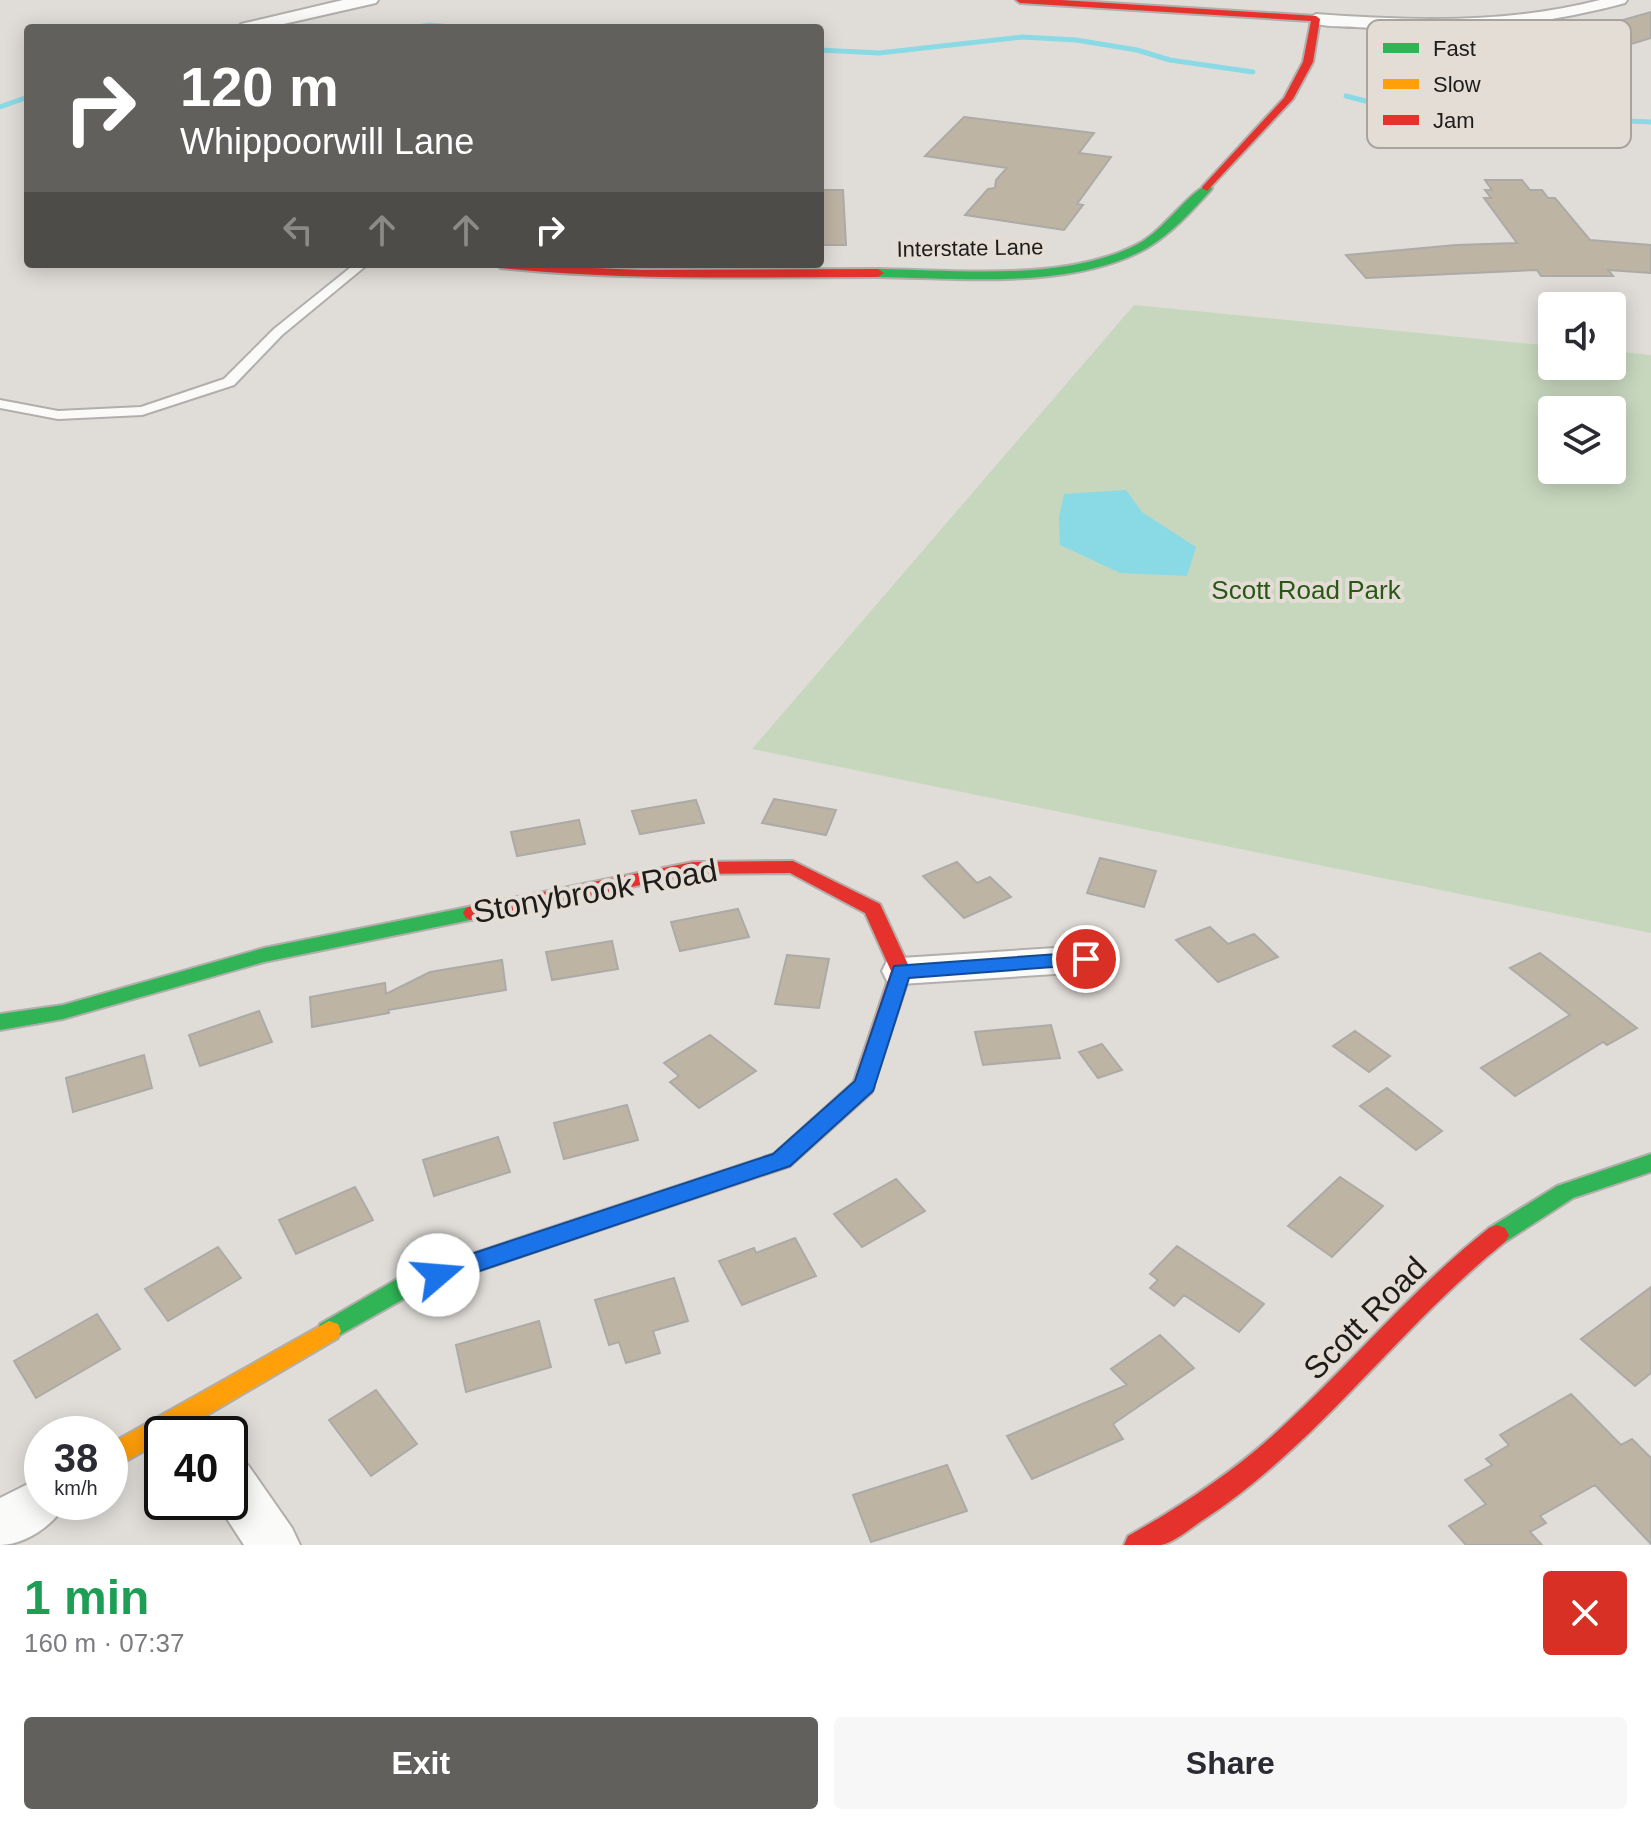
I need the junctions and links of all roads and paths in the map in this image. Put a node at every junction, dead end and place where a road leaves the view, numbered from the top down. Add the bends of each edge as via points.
1 (370, 0) edge
2 (1020, 0) edge
3 (1619, 0) edge
4 (1316, 19) junction
5 (1522, 20) edge
6 (1367, 22) edge
7 (262, 24) edge
8 (357, 268) edge
9 (532, 268) edge
10 (0, 404) edge
11 (1086, 959) dead end
12 (901, 971) junction
13 (0, 1022) edge
14 (1651, 1163) edge
15 (202, 1416) edge
16 (248, 1507) edge
17 (24, 1511) edge
18 (0, 1526) edge
19 (274, 1545) edge
20 (1138, 1545) edge

1 - 7 street
2 - 4 street
3 - 5 street
4 - 6 street
4 - 9 street, Interstate Lane via 1308,62 1288,99 1193,204 1143,246 1120,256 1061,270 994,273
8 - 10 lane via 278,332 229,382 142,411 58,415
11 - 12 street
12 - 13 street, Stonybrook Road via 873,909 793,867 693,868 264,955 63,1012
12 - 15 street via 865,1085 782,1160 408,1285
14 - 20 street, Scott Road via 1555,1197 1495,1235 1272,1452 1204,1505
16 - 19 street
17 - 18 street

